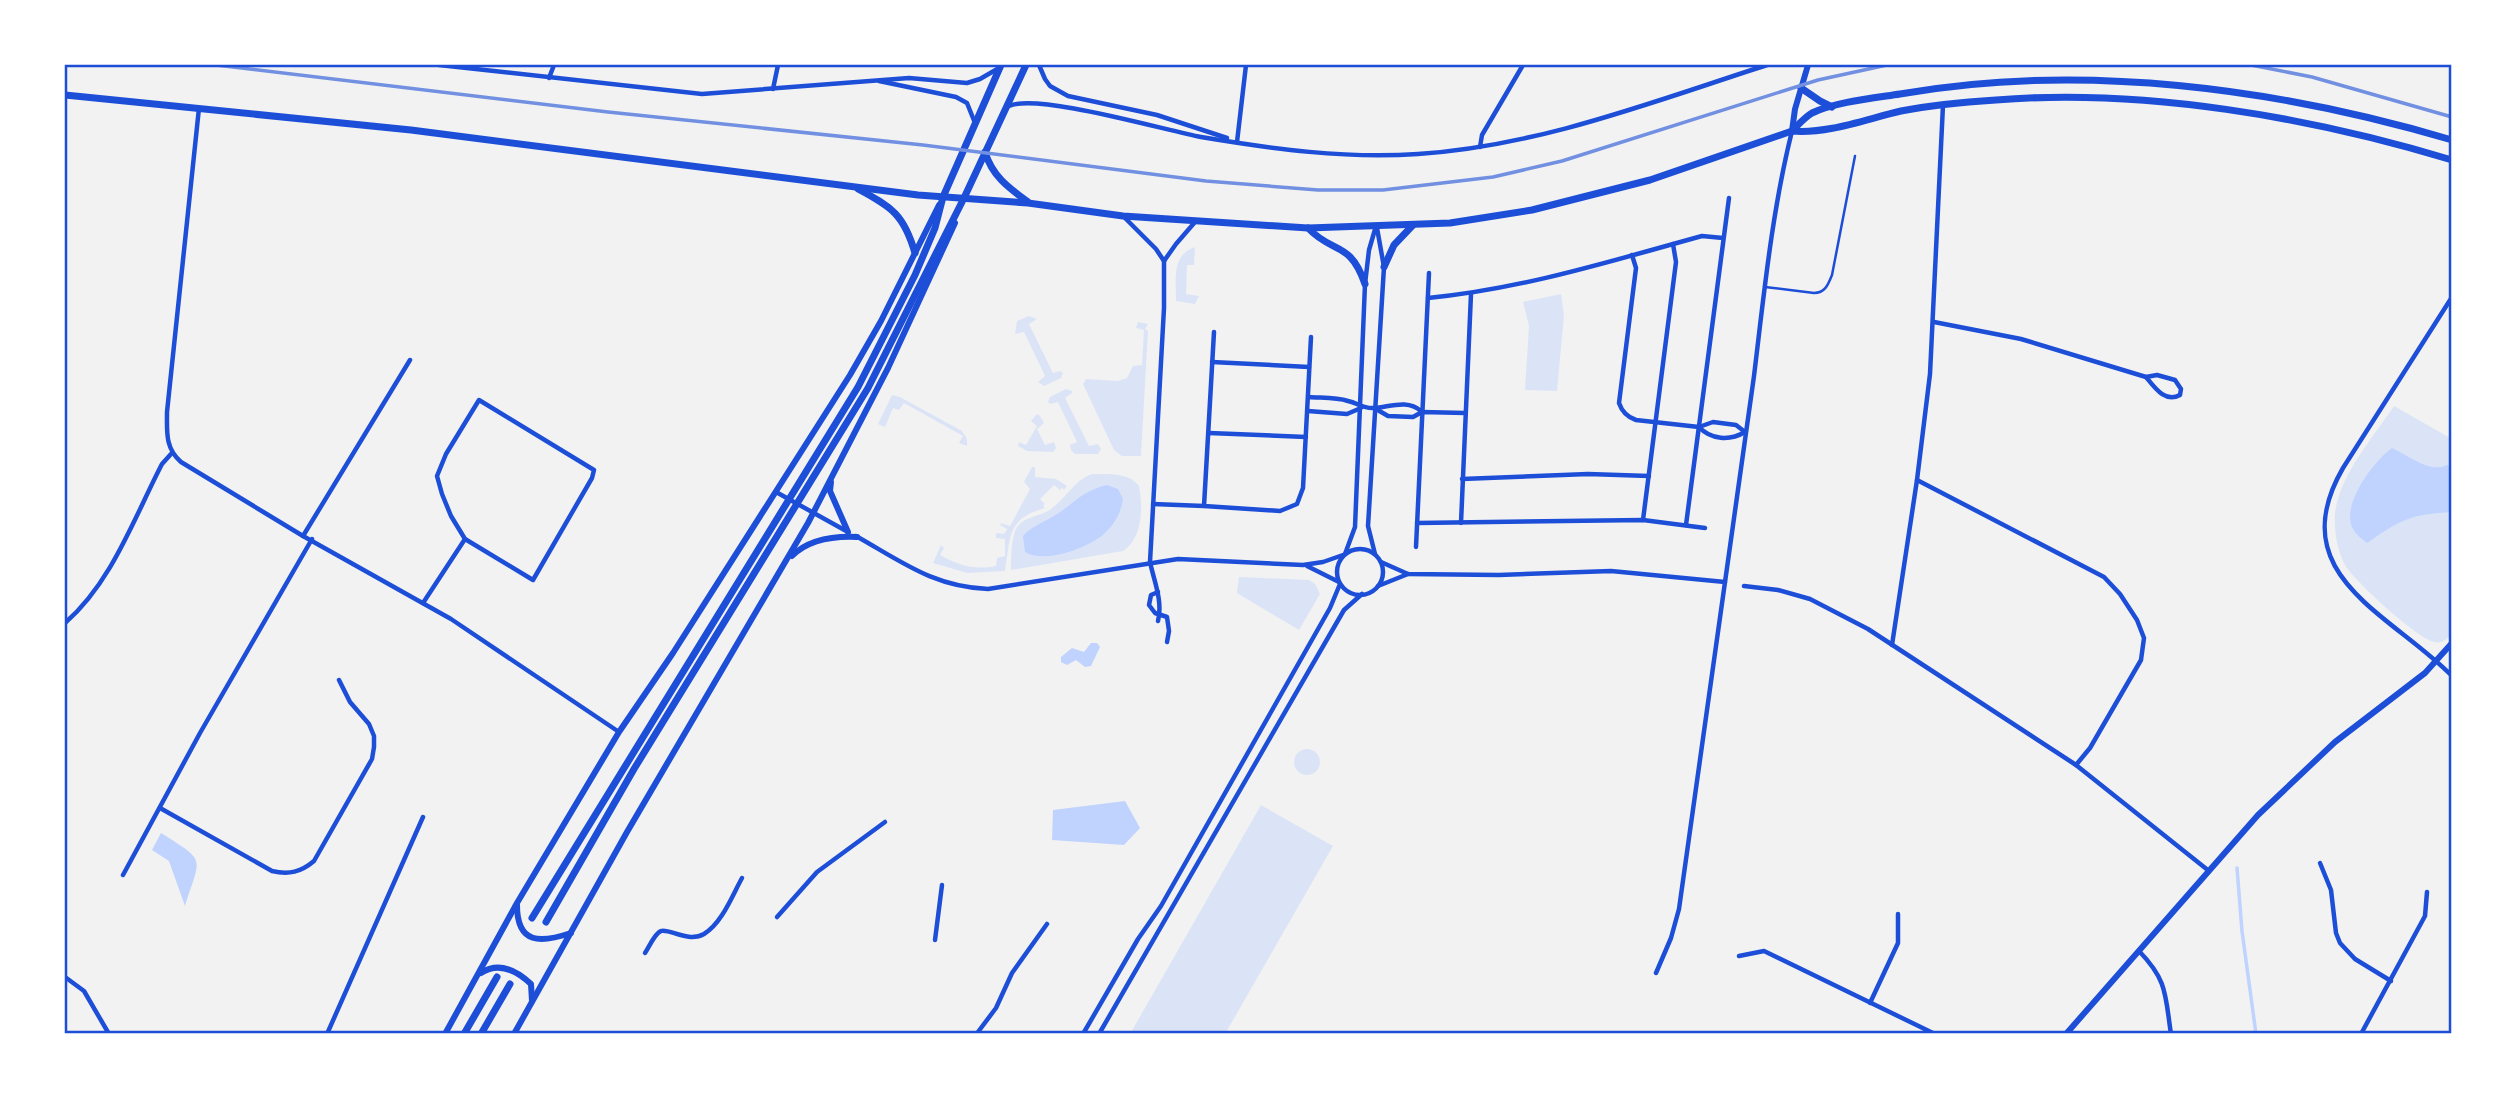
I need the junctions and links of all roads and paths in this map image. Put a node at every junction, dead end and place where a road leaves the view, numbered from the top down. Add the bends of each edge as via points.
1 (439, 65) edge
2 (554, 65) edge
3 (778, 65) edge
4 (1027, 65) edge
5 (1039, 65) edge
6 (1246, 65) edge
7 (1522, 65) edge
8 (1767, 65) edge
9 (1808, 65) edge
10 (1001, 66) edge
11 (549, 78) junction
12 (875, 80) junction
13 (1801, 88) junction
14 (773, 89) junction
15 (65, 95) edge
16 (1944, 105) junction
17 (199, 107) junction
18 (1006, 107) junction
19 (1833, 107) junction
20 (975, 123) junction
21 (1792, 131) junction
22 (2452, 140) edge
23 (1237, 142) junction
24 (1480, 147) junction
25 (985, 152) junction
26 (1855, 156) dead end
27 (2452, 160) edge
28 (855, 187) junction
29 (943, 197) junction
30 (964, 198) junction
31 (1729, 198) dead end
32 (1028, 203) junction
33 (1123, 216) junction
34 (1195, 222) junction
35 (1414, 225) junction
36 (1376, 226) junction
37 (1308, 228) junction
38 (1723, 238) junction
39 (1674, 244) junction
40 (915, 253) junction
41 (1632, 255) junction
42 (1164, 261) junction
43 (1384, 267) junction
44 (1429, 273) dead end
45 (1365, 284) junction
46 (1765, 288) junction
47 (1471, 294) junction
48 (2452, 297) edge
49 (1428, 298) junction
50 (1934, 322) junction
51 (1214, 332) dead end
52 (1311, 337) dead end
53 (410, 360) dead end
54 (1212, 362) junction
55 (1309, 367) junction
56 (2147, 377) junction
57 (1309, 397) junction
58 (1362, 408) junction
59 (1375, 408) junction
60 (1308, 411) junction
61 (1422, 412) junction
62 (1465, 413) junction
63 (1656, 422) junction
64 (1699, 427) junction
65 (1745, 432) junction
66 (1209, 433) junction
67 (1306, 437) junction
68 (172, 453) junction
69 (832, 476) junction
70 (1648, 476) junction
71 (1462, 479) junction
72 (1917, 480) junction
73 (778, 493) junction
74 (1153, 504) junction
75 (1204, 506) junction
76 (813, 512) junction
77 (1643, 520) junction
78 (1417, 523) junction
79 (1461, 523) junction
80 (1686, 525) junction
81 (1705, 528) dead end
82 (848, 532) junction
83 (303, 536) junction
84 (857, 537) junction
85 (312, 539) junction
86 (465, 539) junction
87 (1416, 547) dead end
88 (1375, 554) junction
89 (1344, 555) junction
90 (785, 562) junction
91 (1150, 562) junction
92 (1381, 562) junction
93 (1303, 565) junction
94 (1408, 574) junction
95 (1725, 582) junction
96 (1339, 583) junction
97 (1744, 586) dead end
98 (1377, 587) junction
99 (1158, 592) junction
100 (1363, 594) junction
101 (423, 603) junction
102 (1160, 613) junction
103 (1158, 621) dead end
104 (65, 623) edge
105 (1167, 642) dead end
106 (2452, 643) edge
107 (1892, 645) junction
108 (2437, 660) junction
109 (2452, 676) edge
110 (339, 680) dead end
111 (619, 732) junction
112 (2076, 765) junction
113 (160, 808) junction
114 (423, 817) dead end
115 (885, 822) dead end
116 (2320, 863) dead end
117 (2209, 871) junction
118 (123, 875) dead end
119 (742, 878) dead end
120 (942, 885) dead end
121 (2427, 892) dead end
122 (517, 903) junction
123 (1898, 914) dead end
124 (777, 917) dead end
125 (532, 918) dead end
126 (546, 922) dead end
127 (1047, 924) dead end
128 (571, 933) junction
129 (935, 940) dead end
130 (2139, 951) junction
131 (645, 953) dead end
132 (1739, 956) dead end
133 (1657, 973) dead end
134 (478, 975) junction
135 (65, 977) edge
136 (497, 977) dead end
137 (2390, 981) junction
138 (510, 984) dead end
139 (532, 1003) junction
140 (1870, 1003) junction
141 (109, 1034) edge
142 (327, 1034) edge
143 (445, 1034) edge
144 (464, 1034) edge
145 (481, 1034) edge
146 (514, 1034) edge
147 (979, 1034) edge
148 (1083, 1034) edge
149 (1099, 1034) edge
150 (1935, 1034) edge
151 (2066, 1034) edge
152 (2171, 1034) edge
153 (2361, 1034) edge

1 - 11 street
2 - 11 street
3 - 14 street
4 - 18 main road
5 - 23 street via 1050,86 1068,96 1157,115
6 - 23 street
7 - 24 street via 1482,135
8 - 24 street via 1596,121
9 - 13 street
10 - 12 street via 967,83
10 - 20 main road
11 - 14 street via 702,94
12 - 14 street
12 - 20 street via 956,97 967,103
13 - 19 main road
13 - 21 street
15 - 17 main road
16 - 21 main road via 1811,132
16 - 27 main road via 2034,99 2179,105 2322,126
16 - 50 street
17 - 28 main road
17 - 68 street via 167,412 167,441
18 - 23 street via 1027,102
18 - 25 main road
19 - 21 main road via 1811,114
19 - 22 main road via 1964,84 2112,82 2258,96
20 - 29 main road
21 - 35 main road via 1650,180 1562,203
21 - 46 street
23 - 24 street via 1339,155 1415,155
25 - 30 main road
25 - 32 main road via 1000,181
26 - 46 lane via 1827,287 1819,293
28 - 29 main road
28 - 40 main road via 899,215
29 - 30 main road
29 - 40 street
29 - 125 main road via 915,275 858,387
30 - 32 main road
30 - 69 street via 909,325
30 - 126 main road via 868,388 634,769
31 - 38 street
32 - 33 main road
33 - 34 main road
33 - 42 street
34 - 37 main road
34 - 42 street
35 - 36 main road
35 - 43 main road via 1394,245
36 - 37 main road
36 - 43 street
36 - 45 street
37 - 45 main road via 1347,253
38 - 39 street via 1702,236
38 - 64 street
39 - 41 street
39 - 63 street via 1676,262
40 - 73 street via 881,321
41 - 47 street via 1560,277
41 - 63 street via 1636,268 1619,403 1629,417
42 - 74 street
43 - 59 street
44 - 49 street
45 - 58 street
46 - 65 street
47 - 49 street
47 - 62 street
48 - 108 street via 2343,468 2328,497 2325,518 2332,561 2343,582
49 - 61 street
50 - 56 street via 2021,339
50 - 72 street
51 - 54 street
52 - 55 street
53 - 83 street
54 - 55 street
54 - 66 street
55 - 57 street
56 - 56 street via 2169,377 2179,384 2180,395 2163,395
57 - 58 street via 1348,401
57 - 60 street
58 - 59 street
58 - 60 street via 1347,414
58 - 89 street via 1355,527
59 - 61 street via 1415,405
59 - 61 street via 1388,416 1413,417
59 - 88 street via 1368,526
60 - 67 street
61 - 62 street
61 - 78 street
62 - 71 street
63 - 64 street
63 - 70 street
64 - 65 street via 1713,422 1736,425
64 - 65 street via 1707,435 1735,439
64 - 80 street
65 - 95 street
66 - 67 street
66 - 75 street
67 - 75 street via 1303,488 1297,504 1280,511
68 - 83 street
68 - 104 street via 104,577
69 - 76 street
69 - 82 street via 830,491
70 - 71 street
70 - 77 street
71 - 79 street
72 - 107 street
72 - 112 street via 2104,578 2137,620 2144,638 2141,660
73 - 76 street
73 - 111 street
74 - 75 street
74 - 91 street
76 - 82 street
76 - 90 street
77 - 79 street
77 - 80 street
78 - 79 street
78 - 87 street
80 - 81 street
82 - 84 street
83 - 85 street
84 - 90 street via 813,542
84 - 91 street via 935,580 988,589
85 - 101 street
85 - 113 street
86 - 86 street via 533,579 594,470 479,400 438,476 451,516
86 - 101 street
88 - 89 street via 1357,549
88 - 92 street
89 - 93 street
89 - 96 street via 1337,568
90 - 128 street
91 - 93 street via 1185,559
91 - 99 street
92 - 94 street
92 - 98 street
93 - 96 street
94 - 95 street via 1611,571
94 - 98 street
95 - 133 street via 1679,911
96 - 100 street via 1350,592
96 - 148 street via 1160,906
97 - 107 street via 1810,599
98 - 100 street
99 - 102 street
99 - 102 street via 1149,605
100 - 149 street via 1344,610
101 - 111 street
102 - 103 street
102 - 105 street via 1167,617
106 - 108 street
107 - 112 street
108 - 109 street
108 - 117 street via 2296,777
110 - 113 street via 369,724 374,736 372,759 314,862 304,870 272,871
111 - 122 street
112 - 117 street
113 - 118 street
114 - 142 street
115 - 124 street via 817,872
116 - 137 street via 2331,890 2340,943 2355,960
117 - 130 street
119 - 131 street via 706,933 684,937 660,931
120 - 129 street
121 - 137 street via 2426,916
122 - 128 street via 517,921 530,936 547,941
122 - 134 street
123 - 140 street via 1898,943
127 - 147 street via 1012,973
128 - 139 street
130 - 151 street
130 - 152 street via 2162,981
132 - 140 street via 1764,951
134 - 139 street via 496,968 517,972 531,984
134 - 143 street
135 - 141 street via 84,991
136 - 144 main road
137 - 153 street
138 - 145 main road
139 - 146 street
140 - 150 street

